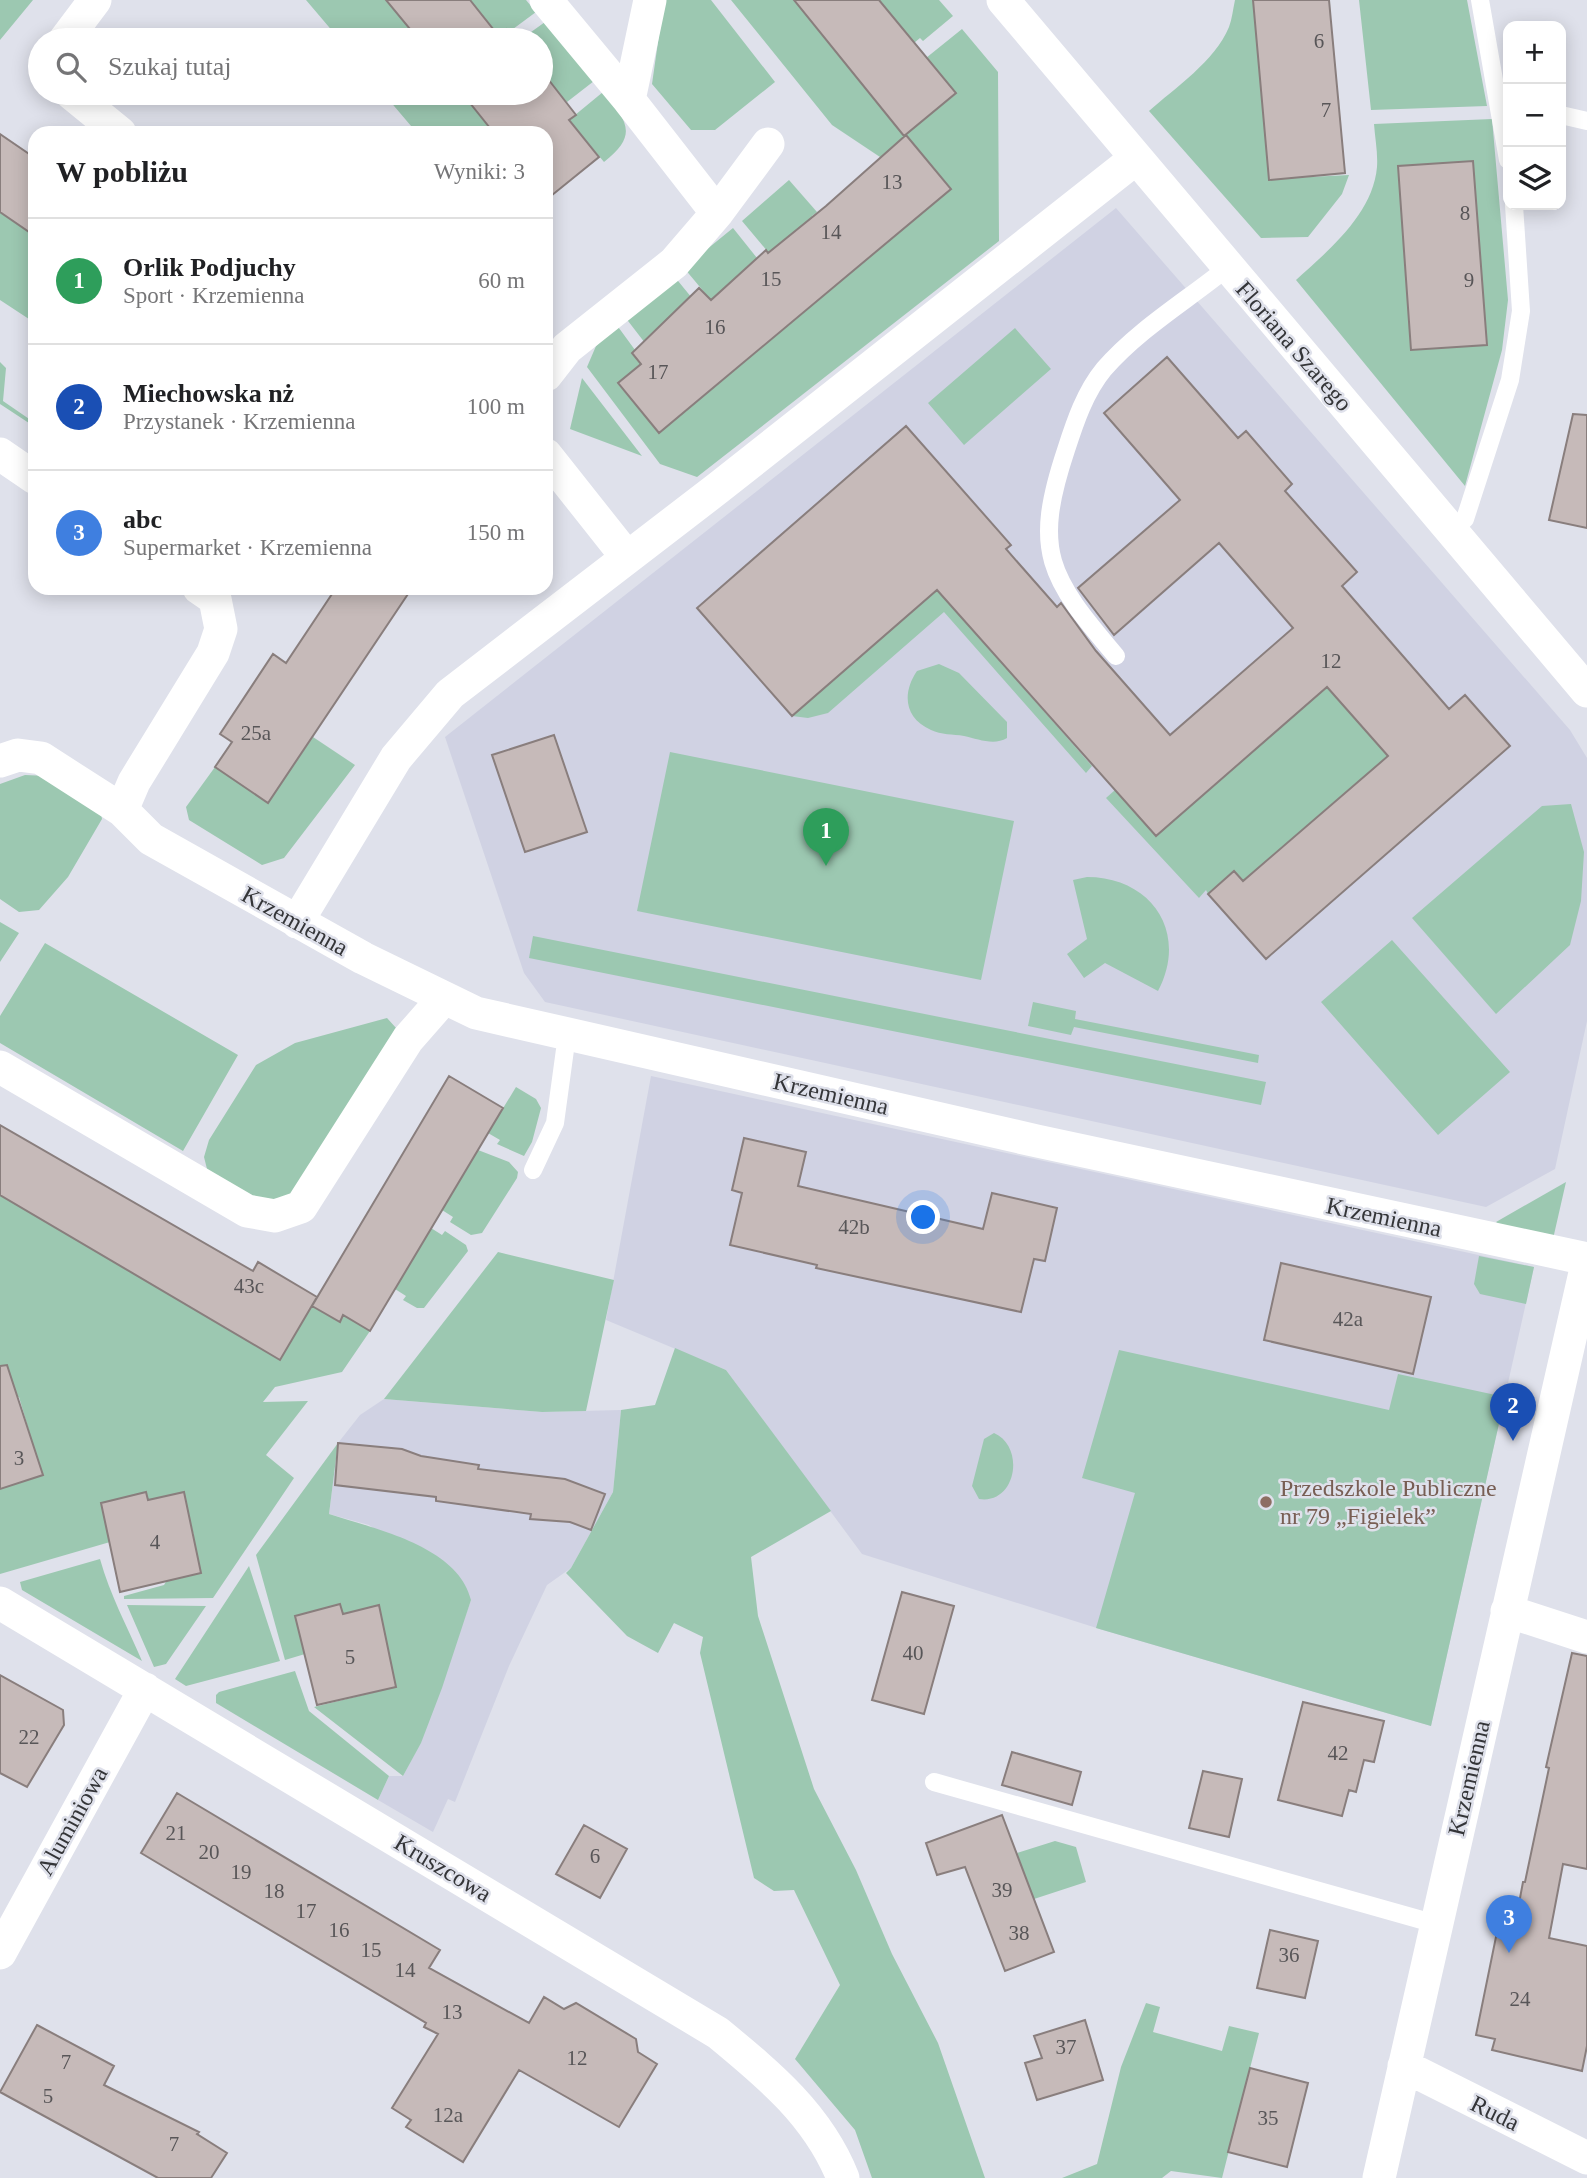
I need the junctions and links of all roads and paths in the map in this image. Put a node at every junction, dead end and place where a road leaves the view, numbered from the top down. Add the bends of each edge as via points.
1 (95, 0) edge
2 (546, 0) edge
3 (650, 0) edge
4 (1003, 0) edge
5 (1480, 0) edge
6 (74, 28) edge
7 (629, 100) junction
8 (86, 105) edge
9 (1503, 109) edge
10 (1566, 116) edge
11 (1587, 121) edge
12 (111, 126) edge
13 (768, 144) dead end
14 (1135, 159) junction
15 (1514, 210) edge
16 (717, 213) junction
17 (1227, 268) junction
18 (553, 365) edge
19 (0, 454) edge
20 (553, 464) edge
21 (28, 473) edge
22 (1452, 532) junction
23 (626, 556) junction
24 (209, 595) edge
25 (1115, 656) dead end
26 (1587, 691) edge
27 (0, 761) edge
28 (122, 810) junction
29 (297, 922) junction
30 (444, 998) junction
31 (567, 1035) junction
32 (0, 1067) edge
33 (533, 1170) dead end
34 (1587, 1262) edge
35 (0, 1603) edge
36 (1507, 1611) junction
37 (1587, 1637) edge
38 (145, 1689) junction
39 (934, 1782) dead end
40 (1436, 1924) junction
41 (0, 1953) edge
42 (1404, 2066) junction
43 (1587, 2158) edge
44 (843, 2178) edge
45 (1379, 2178) edge

1 - 6 street
2 - 7 street
3 - 7 street
4 - 14 street, Floriana Szarego
5 - 9 lane
7 - 16 street
8 - 12 street
10 - 11 lane
13 - 16 street
14 - 17 street, Floriana Szarego
14 - 23 street
15 - 22 lane via 1521,311 1510,380 1465,519
16 - 18 street via 674,263 567,348
17 - 22 street, Floriana Szarego
17 - 25 lane via 1160,317 1105,368 1083,404 1052,490 1047,522 1052,560 1077,610
19 - 21 street
20 - 23 street
22 - 26 street, Floriana Szarego
23 - 29 street via 450,694 396,758
24 - 28 street via 215,599 221,629 213,653 134,782
27 - 28 street, Krzemienna via 18,755 41,758
28 - 29 street, Krzemienna via 151,839
29 - 30 street, Krzemienna
30 - 31 street, Krzemienna via 476,1013
30 - 32 street via 408,1039 301,1207 275,1216 247,1211
31 - 33 lane via 555,1123
31 - 34 street, Krzemienna
34 - 36 street, Krzemienna
35 - 38 street, Kruszcowa
36 - 37 street
36 - 40 street, Krzemienna
38 - 41 street, Aluminiowa
38 - 44 street, Kruszcowa via 719,2033 807,2113
39 - 40 lane
40 - 42 street, Krzemienna
42 - 43 street, Ruda
42 - 45 street, Krzemienna

